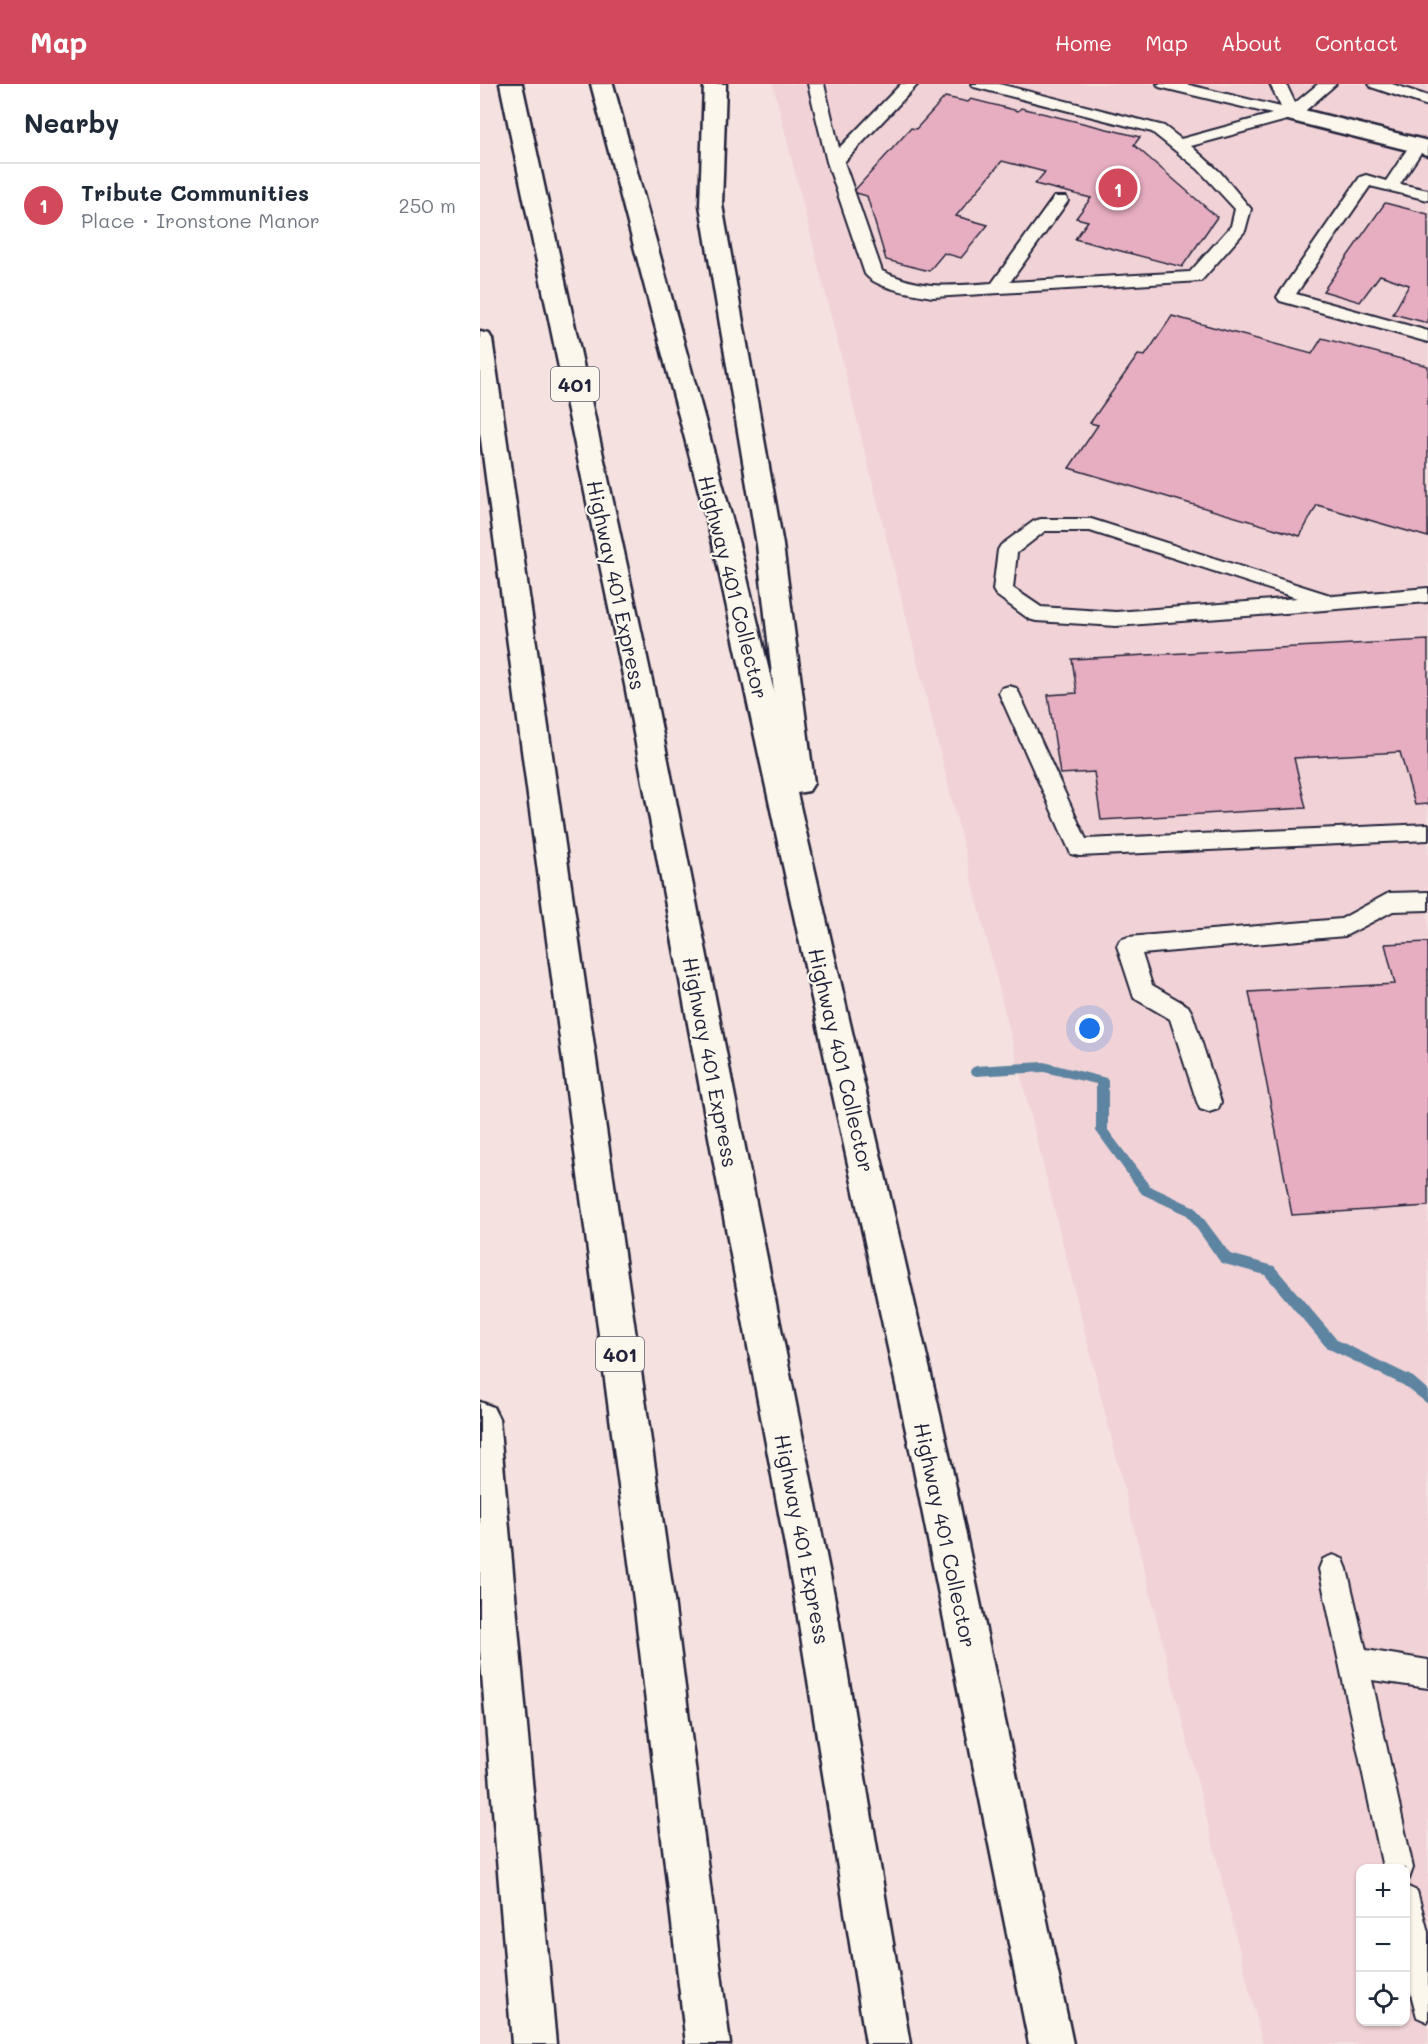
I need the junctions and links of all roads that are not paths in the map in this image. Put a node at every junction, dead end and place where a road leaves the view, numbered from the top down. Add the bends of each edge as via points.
1 (511, 84) edge
2 (602, 84) edge
3 (715, 84) edge
4 (816, 84) edge
5 (910, 84) edge
6 (980, 84) edge
7 (1166, 84) edge
8 (1278, 84) edge
9 (1328, 84) edge
10 (1377, 84) edge
11 (1428, 101) edge
12 (1292, 114) junction
13 (1180, 144) junction
14 (1423, 146) edge
15 (835, 162) junction
16 (1390, 186) junction
17 (1428, 195) edge
18 (1060, 201) dead end
19 (997, 288) junction
20 (1428, 337) edge
21 (480, 339) edge
22 (1428, 595) edge
23 (1334, 603) junction
24 (1009, 693) dead end
25 (1428, 832) edge
26 (1428, 901) edge
27 (820, 961) junction
28 (1209, 1102) dead end
29 (480, 1419) edge
30 (1333, 1569) dead end
31 (1354, 1663) junction
32 (1428, 1674) edge
33 (1397, 1864) edge
34 (1409, 1918) edge
35 (1428, 2006) edge
36 (534, 2044) edge
37 (708, 2044) edge
38 (888, 2044) edge
39 (1051, 2044) edge

1 - 38 main road, Highway 401 Express / 401 via 639,685 816,1605
2 - 27 main road, Highway 401 Collector via 727,548
3 - 27 main road via 711,205 770,545
4 - 15 lane
5 - 15 lane
6 - 13 lane via 1158,129
7 - 12 lane
8 - 12 lane
9 - 12 lane
10 - 11 lane
12 - 13 lane
12 - 14 main road
13 - 19 lane via 1243,208 1239,227 1195,277
14 - 16 lane
15 - 19 lane via 874,274 898,285 933,292
16 - 17 lane
16 - 20 lane via 1366,180 1286,297
18 - 19 lane
21 - 37 main road, 401 via 654,1600
22 - 23 lane
23 - 23 lane via 1116,620 1036,614 1003,590 1008,550 1041,525 1091,525
24 - 25 lane via 1079,848
26 - 28 lane via 1389,902 1345,927 1128,946 1142,991 1180,1013
27 - 39 main road, Highway 401 Collector via 927,1440
29 - 36 main road
30 - 31 lane
31 - 32 lane
31 - 33 lane
34 - 35 lane

